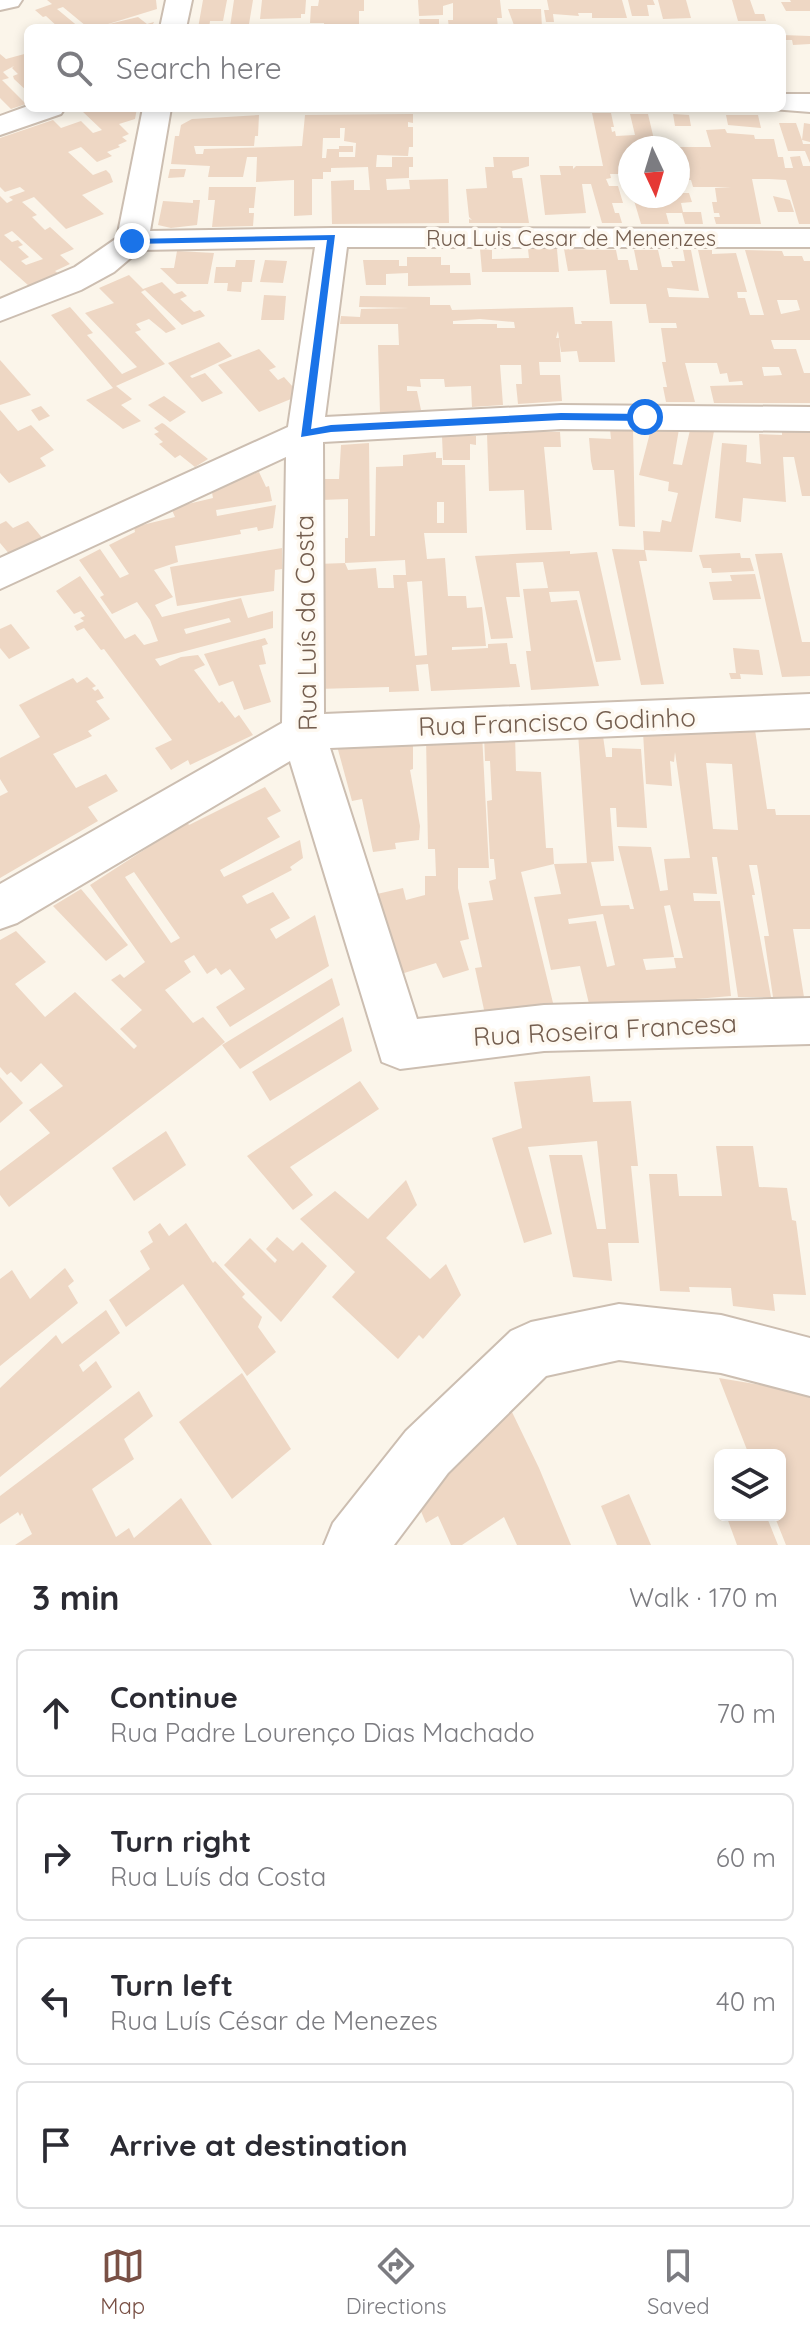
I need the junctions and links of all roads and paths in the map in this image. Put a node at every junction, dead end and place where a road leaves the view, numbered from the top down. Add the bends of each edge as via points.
1 (9, 0) edge
2 (179, 0) edge
3 (0, 2) edge
4 (174, 24) edge
5 (786, 103) edge
6 (810, 103) edge
7 (40, 112) edge
8 (156, 112) edge
9 (0, 126) edge
10 (332, 237) junction
11 (810, 238) edge
12 (132, 241) junction
13 (0, 311) edge
14 (810, 419) edge
15 (305, 434) junction
16 (0, 575) edge
17 (810, 711) edge
18 (303, 732) junction
19 (0, 908) edge
20 (810, 1021) edge
21 (400, 1045) joint
22 (810, 1367) edge
23 (355, 1545) edge

1 - 3 street
2 - 4 street
5 - 6 street
7 - 9 street
8 - 12 street
10 - 11 street, Rua Luis Cesar de Menenzes
10 - 12 street, Rua Luis Cesar de Menenzes
10 - 15 street, Rua Luís da Costa
12 - 13 street via 91,274
14 - 15 street via 561,417 331,428
15 - 16 street
15 - 18 street, Rua Luís da Costa
17 - 18 street, Rua Francisco Godinho
18 - 19 street
18 - 21 street, Rua Luís da Costa
20 - 21 street, Rua Roseira Francesa via 544,1028
22 - 23 street via 721,1344 619,1332 531,1351 427,1452

